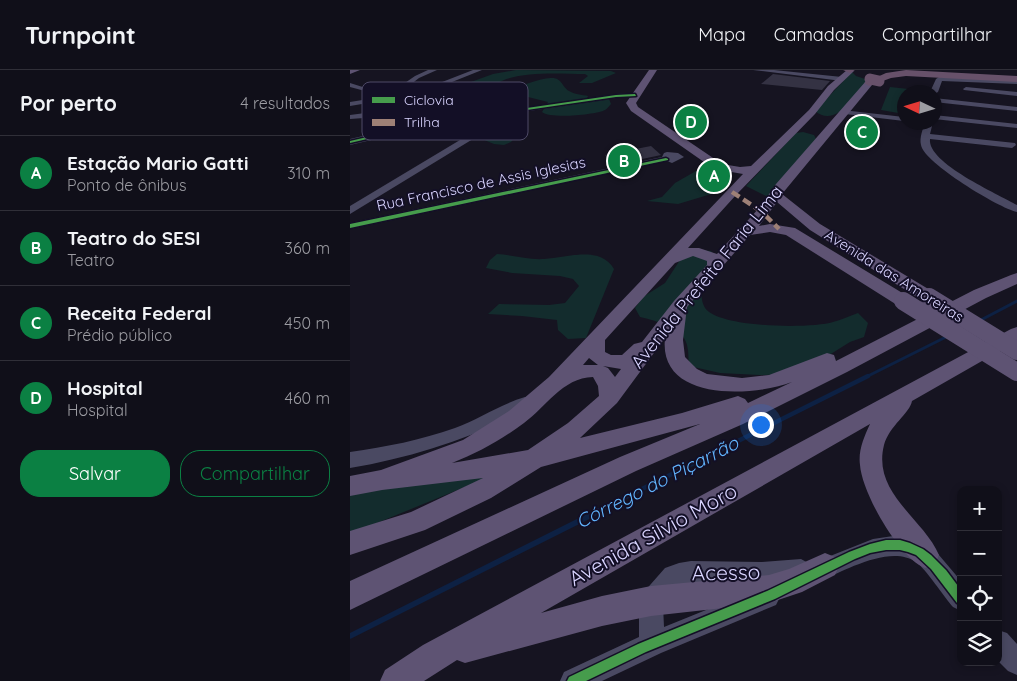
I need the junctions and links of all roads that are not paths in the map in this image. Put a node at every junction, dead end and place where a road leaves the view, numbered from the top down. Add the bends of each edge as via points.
1 (356, 70) edge
2 (434, 70) edge
3 (480, 70) edge
4 (653, 70) edge
5 (756, 70) edge
6 (952, 70) edge
7 (453, 71) edge
8 (350, 72) edge
9 (472, 73) junction
10 (974, 73) edge
11 (1004, 74) edge
12 (859, 75) edge
13 (1017, 77) edge
14 (409, 82) edge
15 (448, 82) edge
16 (939, 85) edge
17 (942, 88) edge
18 (1017, 94) edge
19 (634, 97) junction
20 (942, 101) edge
21 (528, 109) edge
22 (1017, 109) edge
23 (528, 110) edge
24 (843, 115) junction
25 (819, 116) junction
26 (942, 118) edge
27 (897, 119) edge
28 (1017, 126) edge
29 (927, 130) edge
30 (808, 133) junction
31 (926, 136) junction
32 (367, 140) edge
33 (467, 140) edge
34 (1012, 145) dead end
35 (350, 147) edge
36 (666, 159) dead end
37 (756, 169) junction
38 (776, 195) junction
39 (1017, 209) edge
40 (350, 211) edge
41 (354, 223) edge
42 (696, 231) junction
43 (741, 237) junction
44 (669, 259) junction
45 (715, 267) junction
46 (1017, 278) edge
47 (680, 306) junction
48 (920, 325) junction
49 (663, 328) junction
50 (1017, 334) edge
51 (596, 340) junction
52 (1017, 351) edge
53 (868, 353) junction
54 (1017, 372) edge
55 (551, 386) junction
56 (912, 392) junction
57 (610, 398) junction
58 (534, 459) junction
59 (350, 460) edge
60 (382, 480) junction
61 (350, 486) edge
62 (350, 543) edge
63 (925, 555) junction
64 (825, 566) junction
65 (957, 594) edge
66 (350, 596) edge
67 (651, 601) junction
68 (652, 644) junction
69 (1002, 646) edge
70 (434, 656) junction
71 (1017, 662) edge
72 (396, 681) edge
73 (573, 681) edge

1 - 8 main road
2 - 14 street
3 - 9 street
4 - 19 main road
5 - 12 street
6 - 13 highway
7 - 9 street
9 - 15 street
10 - 11 highway
10 - 12 highway via 897,82
10 - 13 highway
11 - 13 highway
12 - 24 main road, Avenida Prefeito Faria Lima
12 - 25 main road, Avenida Prefeito Faria Lima via 827,93
13 - 16 street via 947,79
17 - 18 street
19 - 21 street via 621,95
19 - 23 street
19 - 37 main road via 631,103 634,109 714,165 740,172
20 - 22 street
24 - 25 main road
24 - 27 street
24 - 30 main road, Avenida Prefeito Faria Lima
25 - 30 main road, Avenida Prefeito Faria Lima
26 - 28 street
29 - 31 street
30 - 37 main road, Avenida Prefeito Faria Lima
30 - 38 main road, Avenida Prefeito Faria Lima
31 - 34 street
31 - 39 street via 925,146 939,163
32 - 35 street
33 - 40 street
36 - 41 street, Rua Francisco de Assis Iglesias
37 - 42 main road, Avenida Prefeito Faria Lima
38 - 43 main road, Avenida Prefeito Faria Lima
38 - 52 main road, Avenida das Amoreiras, bridge via 815,227
42 - 43 main road via 701,240 710,245 726,246
42 - 44 main road, Avenida Prefeito Faria Lima
43 - 45 main road, Avenida Prefeito Faria Lima
43 - 54 main road, Avenida das Amoreiras, bridge via 770,228 790,231
44 - 45 main road via 701,251 715,259
44 - 51 main road, Avenida Prefeito Faria Lima
45 - 47 main road, Avenida Prefeito Faria Lima
46 - 48 main road
47 - 48 main road via 674,357 682,369 696,378 718,384 765,383
47 - 49 main road, Avenida Prefeito Faria Lima
48 - 53 main road
49 - 51 main road via 650,337 631,359 622,362 598,356
49 - 57 main road, Avenida Prefeito Faria Lima
50 - 56 main road, Avenida Silvio Moro
51 - 55 main road, Avenida Prefeito Faria Lima
53 - 58 main road via 726,409
53 - 66 main road
55 - 57 main road via 580,371 600,372 610,383
55 - 59 street via 483,424 429,445
55 - 60 main road via 517,417 471,446
56 - 63 main road via 879,428 871,459 879,494
56 - 70 main road, Avenida Silvio Moro
57 - 58 main road, Avenida Prefeito Faria Lima via 576,429
58 - 60 main road, Avenida Prefeito Faria Lima via 460,472
58 - 62 main road, Avenida Prefeito Faria Lima via 482,491 416,522
60 - 61 main road, Avenida Prefeito Faria Lima
63 - 64 street via 905,546 890,545
63 - 65 street
64 - 67 main road via 792,582 768,588
64 - 68 street via 794,585
67 - 68 street
67 - 70 main road
68 - 73 street
69 - 71 street
70 - 72 main road, Avenida Silvio Moro

